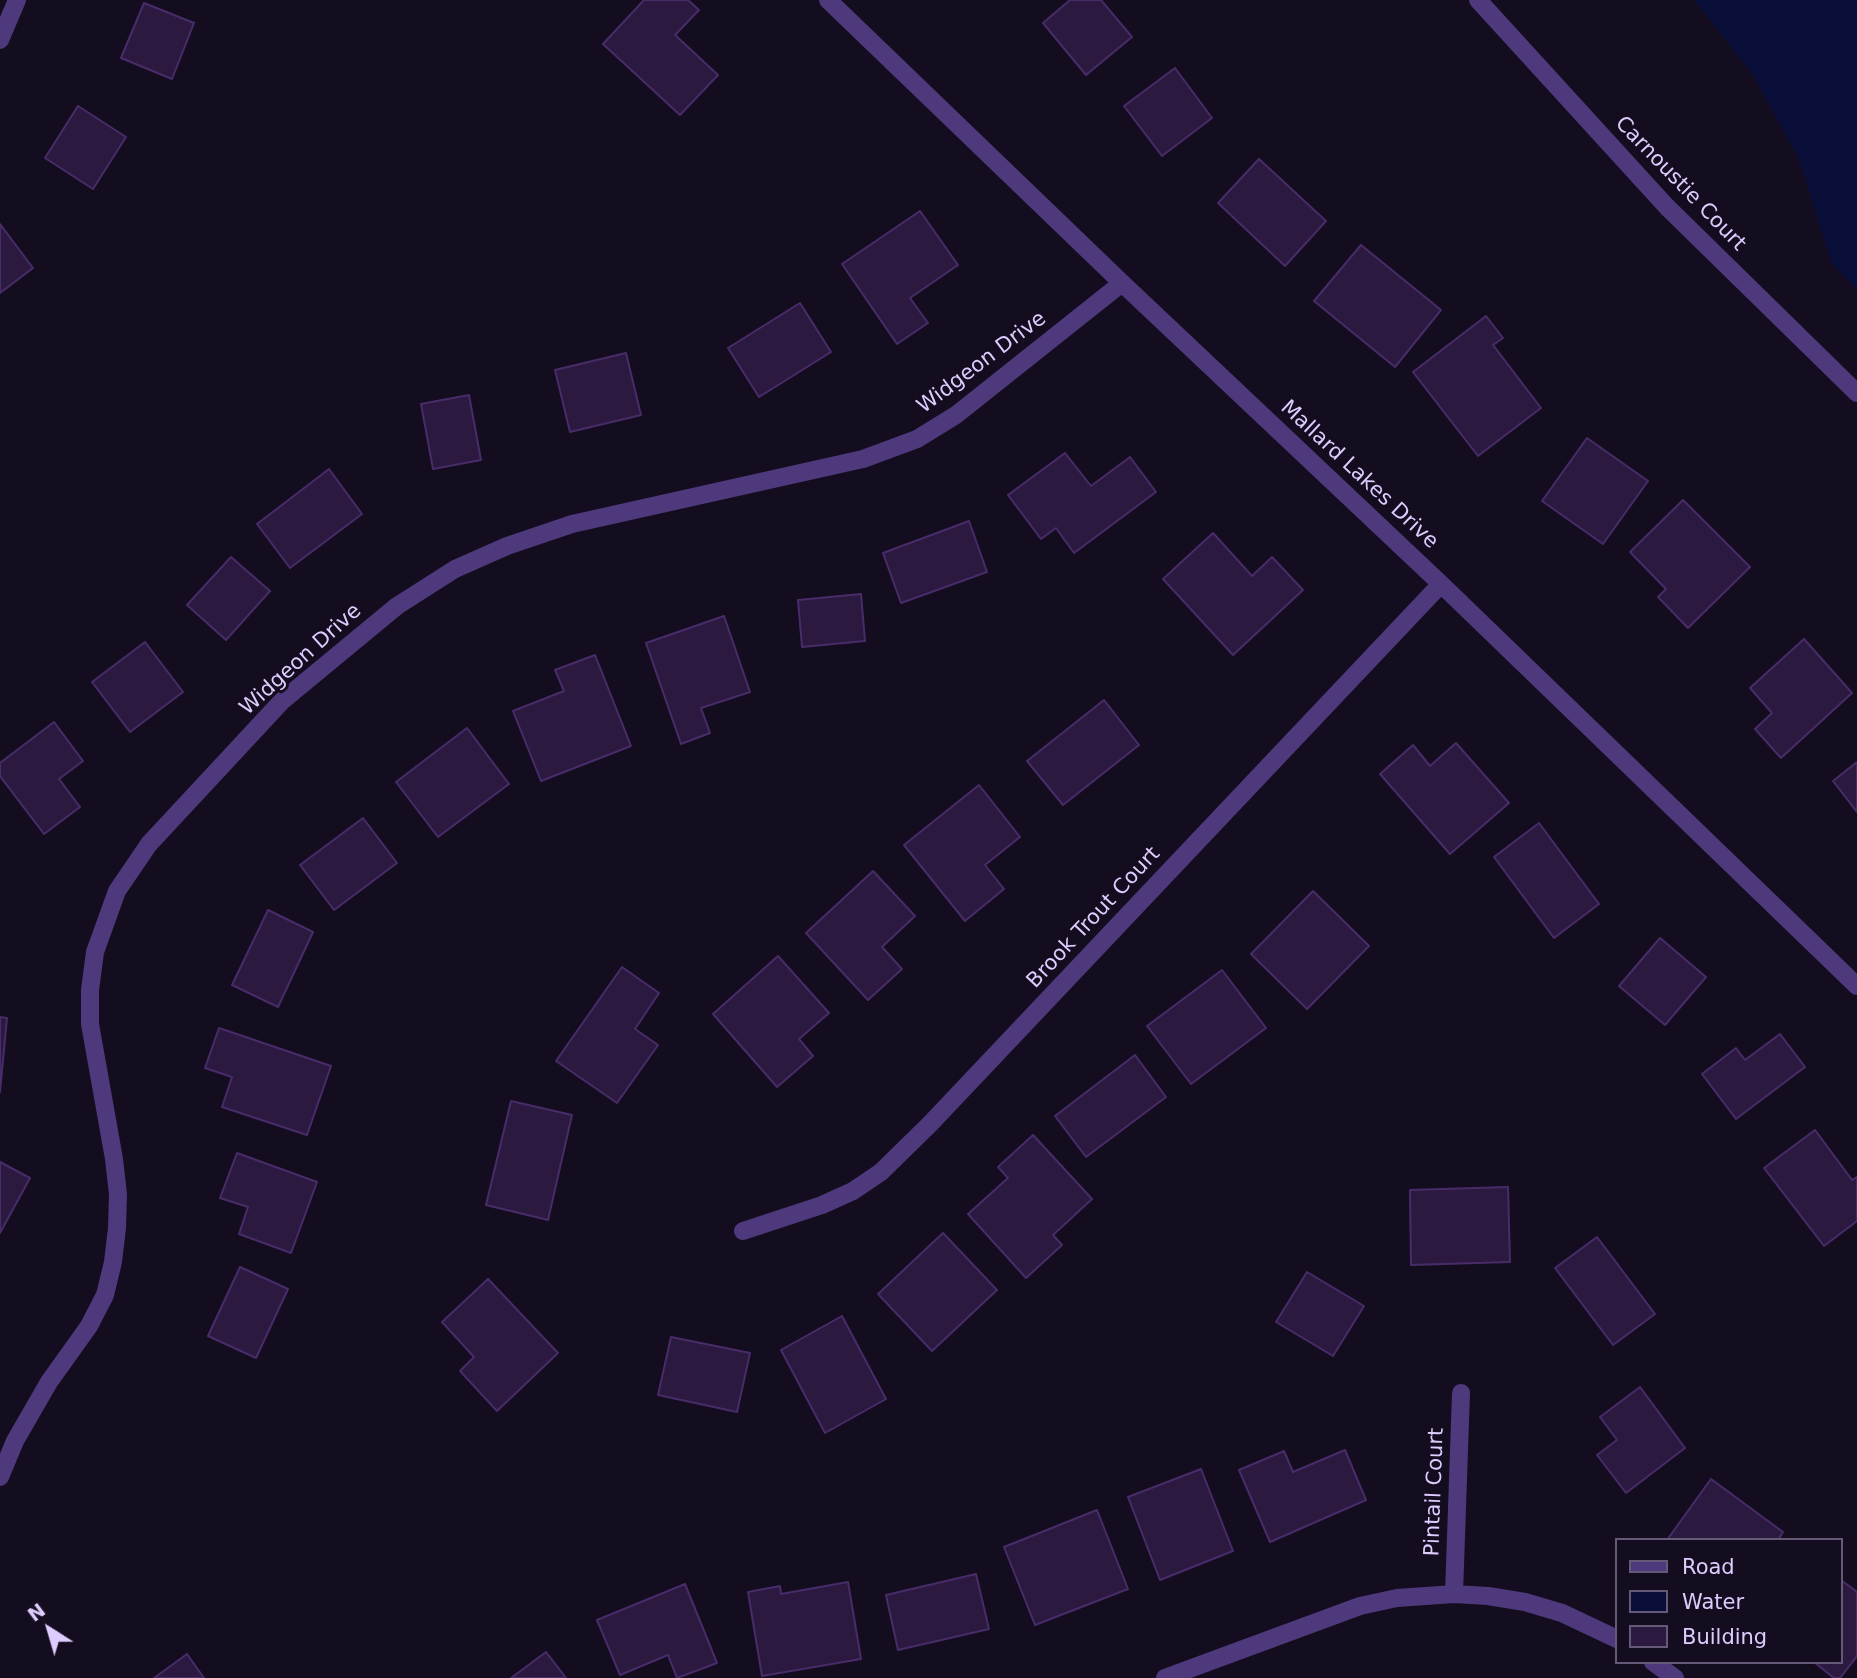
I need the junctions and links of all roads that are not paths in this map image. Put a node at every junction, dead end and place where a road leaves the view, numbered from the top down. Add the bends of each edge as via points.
1 (17, 0) edge
2 (828, 0) edge
3 (1478, 0) edge
4 (0, 40) edge
5 (1122, 283) junction
6 (1857, 393) edge
7 (1441, 584) junction
8 (1857, 986) edge
9 (743, 1231) dead end
10 (1461, 1393) dead end
11 (0, 1477) edge
12 (1454, 1594) junction
13 (1616, 1639) edge
14 (1656, 1664) edge
15 (1165, 1678) edge
16 (1675, 1678) edge

1 - 4 street
2 - 5 street, Mallard Lakes Drive
3 - 6 street, Carnoustie Court via 1667,207
5 - 7 street, Mallard Lakes Drive
5 - 11 street, Widgeon Drive via 956,415 917,439 863,459 585,521 507,546 455,569 397,606 282,701 149,844 117,891 95,952 90,990 90,1024 118,1194 113,1262 105,1295 89,1326 48,1382
7 - 8 street, Mallard Lakes Drive
7 - 9 street, Brook Trout Court via 881,1172 821,1205
10 - 12 street, Pintail Court
12 - 13 street via 1525,1602 1562,1613
12 - 15 street via 1360,1606
14 - 16 street

